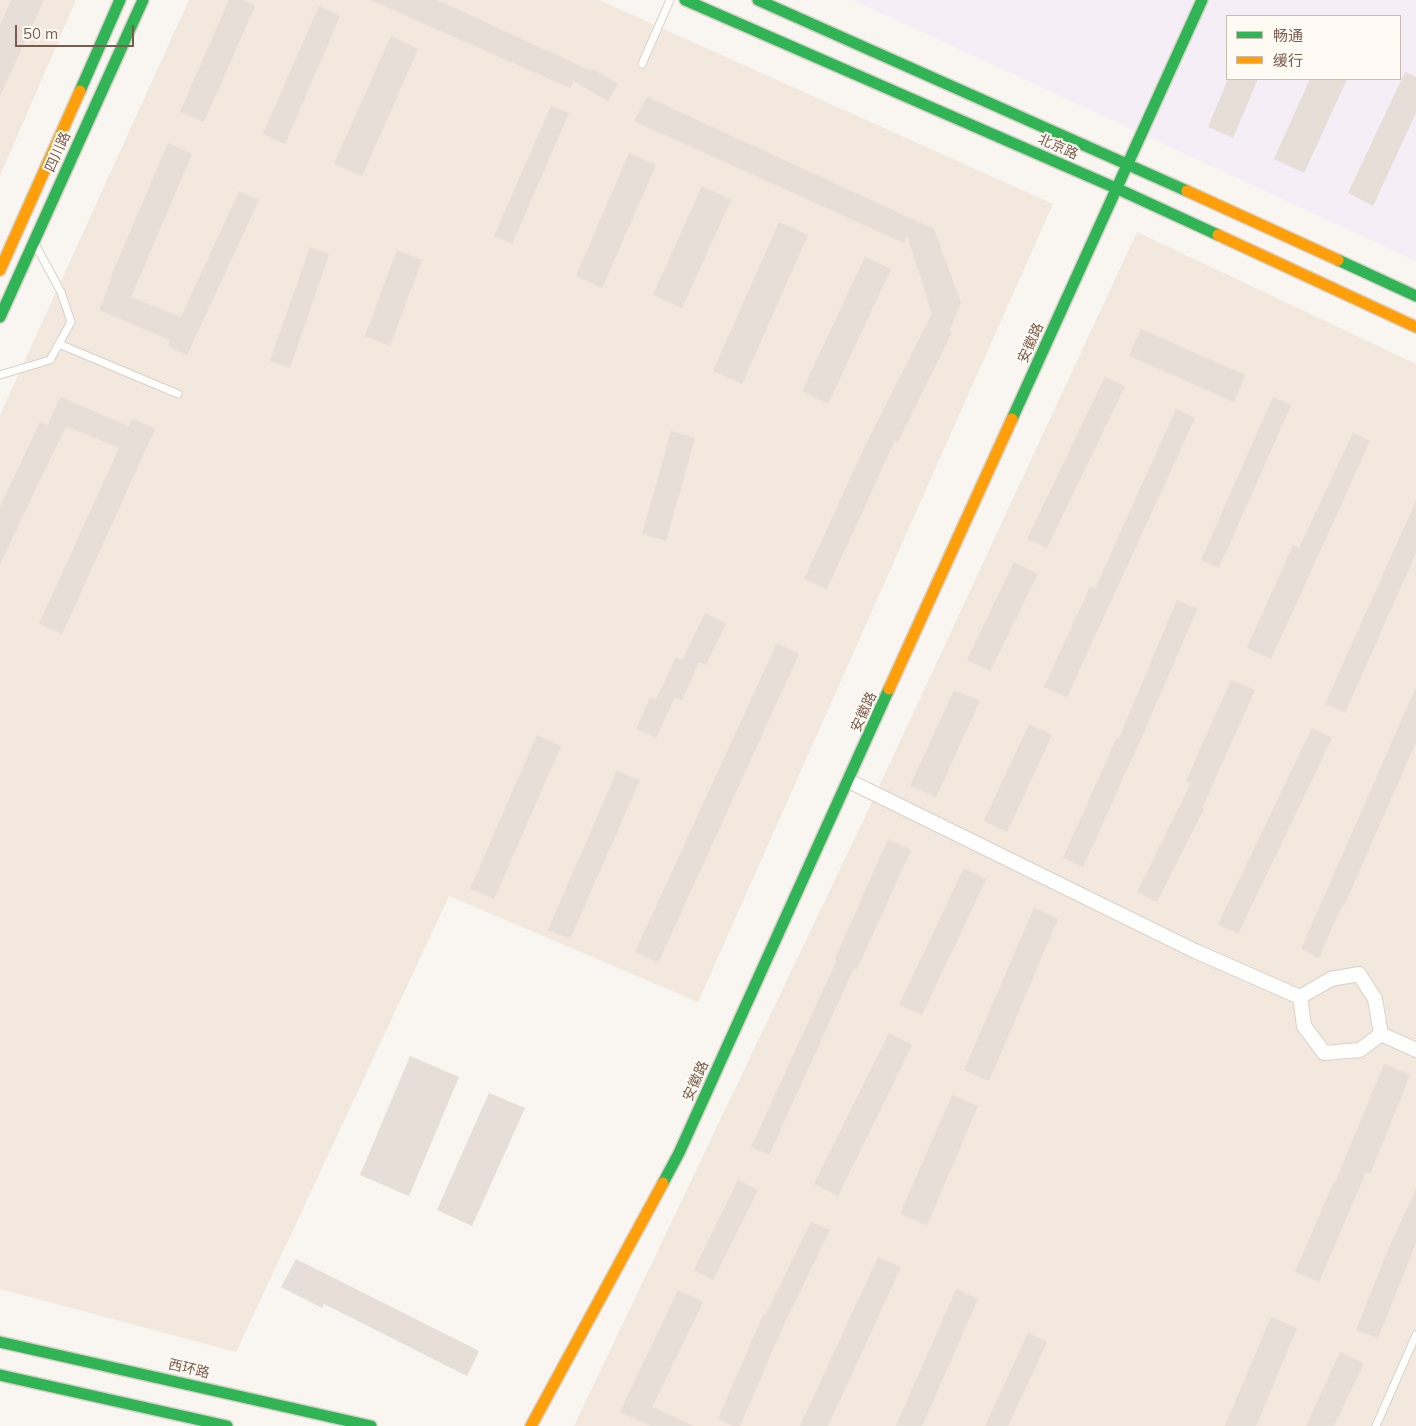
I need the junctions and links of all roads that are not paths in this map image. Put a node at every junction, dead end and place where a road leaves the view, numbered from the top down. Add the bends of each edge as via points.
1 (120, 0) edge
2 (143, 0) edge
3 (670, 0) edge
4 (686, 0) edge
5 (758, 0) edge
6 (1202, 0) edge
7 (642, 64) dead end
8 (1129, 164) junction
9 (1118, 189) junction
10 (34, 242) junction
11 (0, 270) edge
12 (1416, 296) edge
13 (0, 317) edge
14 (1416, 327) edge
15 (59, 344) junction
16 (0, 375) edge
17 (178, 394) dead end
18 (849, 781) junction
19 (1300, 997) junction
20 (1381, 1034) junction
21 (1416, 1050) edge
22 (1416, 1335) edge
23 (0, 1342) edge
24 (0, 1375) edge
25 (227, 1426) edge
26 (371, 1426) edge
27 (531, 1426) edge
28 (1376, 1426) edge

1 - 11 street, 四川路
2 - 10 street, 四川路
3 - 7 lane
4 - 9 street, 北京路
5 - 8 street, 北京路
6 - 8 street, 安徽路
8 - 9 street, 安徽路
8 - 12 street, 北京路
9 - 14 street, 北京路
9 - 18 street, 安徽路
10 - 13 street, 四川路
10 - 15 lane via 61,292 71,322
15 - 16 lane via 50,360
15 - 17 lane
18 - 19 street via 1195,951
18 - 27 street, 安徽路 via 679,1153
19 - 20 street via 1304,1026 1324,1054 1360,1050
19 - 20 street via 1331,979 1359,974 1375,999
20 - 21 street
22 - 28 lane
23 - 26 street, 西环路
24 - 25 street

